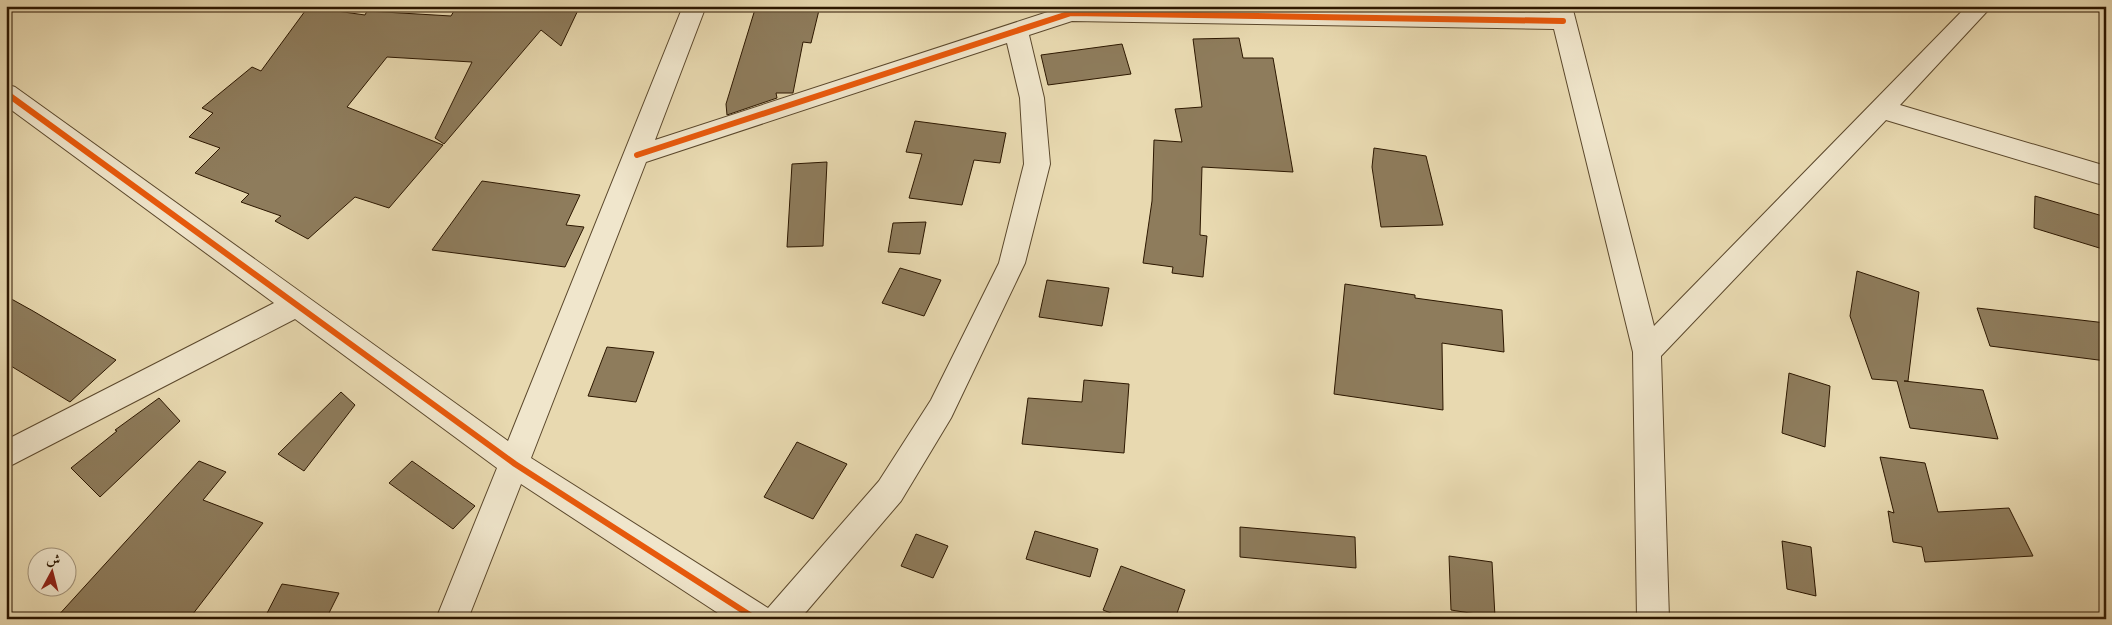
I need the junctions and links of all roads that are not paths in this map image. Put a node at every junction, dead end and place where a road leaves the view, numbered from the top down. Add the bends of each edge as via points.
1 (695, 6) edge
2 (1981, 6) edge
3 (1072, 10) edge
4 (1561, 14) edge
5 (1016, 31) junction
6 (6, 93) edge
7 (1882, 109) junction
8 (638, 154) junction
9 (2106, 176) edge
10 (296, 305) junction
11 (1647, 352) junction
12 (6, 455) edge
13 (515, 464) junction
14 (452, 619) edge
15 (756, 619) edge
16 (780, 619) edge
17 (1653, 619) edge

1 - 8 street
2 - 7 street
3 - 4 street
3 - 5 street
4 - 11 street
5 - 8 street
5 - 16 street via 1032,98 1037,164 1012,263 941,409 890,491
6 - 10 street
7 - 9 street
7 - 11 street
8 - 13 street
10 - 12 street
10 - 13 street
11 - 17 street
13 - 14 street
13 - 15 street

